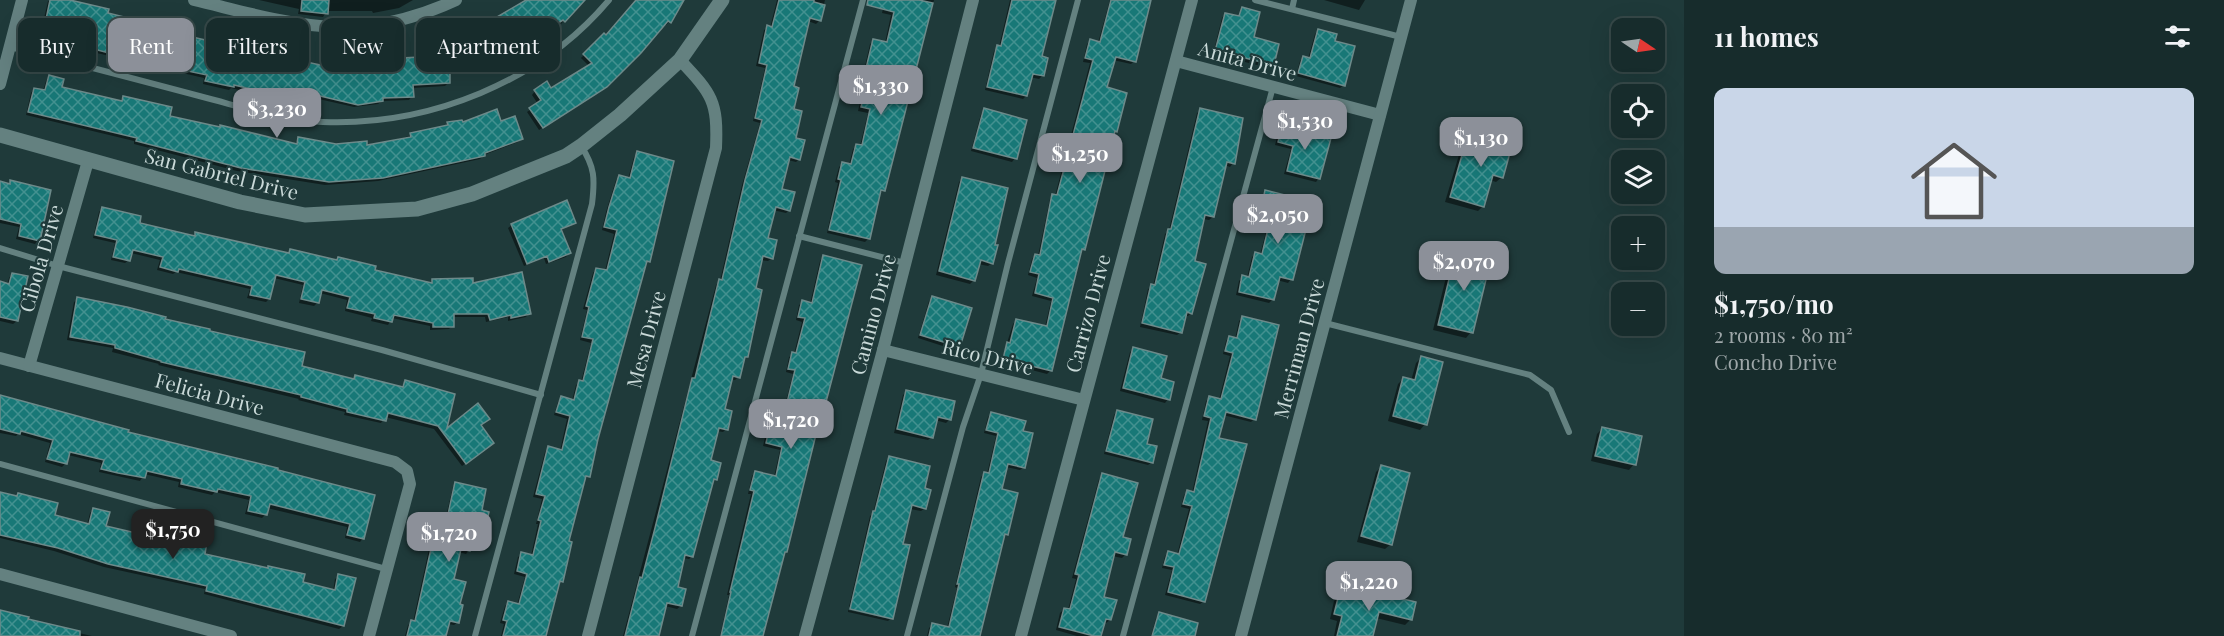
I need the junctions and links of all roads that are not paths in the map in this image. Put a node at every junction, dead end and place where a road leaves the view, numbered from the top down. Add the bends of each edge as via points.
1 (22, 0) edge
2 (194, 0) edge
3 (456, 0) edge
4 (609, 0) edge
5 (722, 0) edge
6 (863, 0) edge
7 (973, 0) edge
8 (1078, 0) edge
9 (1192, 0) edge
10 (1255, 0) edge
11 (1294, 0) edge
12 (1411, 0) edge
13 (1292, 9) junction
14 (1401, 37) junction
15 (10, 47) junction
16 (680, 60) junction
17 (1176, 61) junction
18 (0, 84) edge
19 (1273, 87) junction
20 (1380, 115) junction
21 (0, 135) edge
22 (581, 146) junction
23 (88, 161) junction
24 (799, 236) junction
25 (0, 248) edge
26 (905, 263) junction
27 (58, 266) junction
28 (1325, 322) junction
29 (883, 350) junction
30 (0, 358) edge
31 (29, 366) junction
32 (981, 374) junction
33 (541, 395) junction
34 (1084, 400) junction
35 (1569, 432) dead end
36 (0, 464) edge
37 (387, 569) junction
38 (0, 574) edge
39 (231, 636) edge
40 (369, 636) edge
41 (475, 636) edge
42 (588, 636) edge
43 (692, 636) edge
44 (805, 636) edge
45 (907, 636) edge
46 (1021, 636) edge
47 (1123, 636) edge
48 (1241, 636) edge

1 - 15 street
2 - 3 street via 292,23 362,27
4 - 15 lane via 565,43 512,79 473,98 422,113 357,121 322,122 261,112
5 - 16 street, San Gabriel Drive
6 - 24 lane
7 - 26 street, Camino Drive
8 - 32 lane
9 - 17 street, Carrizo Drive
10 - 13 lane
11 - 13 lane
12 - 14 street, Merriman Drive
13 - 14 lane
14 - 20 street, Merriman Drive
15 - 18 street
16 - 22 street, San Gabriel Drive
16 - 42 street, Mesa Drive via 712,99 717,119 716,148
17 - 19 street, Anita Drive
17 - 34 street, Carrizo Drive
19 - 20 street, Anita Drive
19 - 47 lane
20 - 28 street, Merriman Drive
21 - 23 street, San Gabriel Drive
22 - 23 street, San Gabriel Drive via 566,156 472,194 417,209 358,214 305,215 240,202
22 - 33 lane via 595,180 592,204
23 - 27 street, Cibola Drive
24 - 26 lane
24 - 43 lane
25 - 27 lane
26 - 29 street, Camino Drive
27 - 31 street, Cibola Drive
27 - 33 lane
28 - 35 lane via 1530,375 1551,390
28 - 48 street, Merriman Drive
29 - 32 street, Rico Drive
29 - 44 street, Camino Drive
30 - 31 street, Felicia Drive
31 - 37 street, Felicia Drive via 395,462 407,471 410,484
32 - 34 street, Rico Drive
32 - 45 lane
33 - 41 lane
34 - 46 street, Carrizo Drive
36 - 37 lane
37 - 40 street
38 - 39 street

